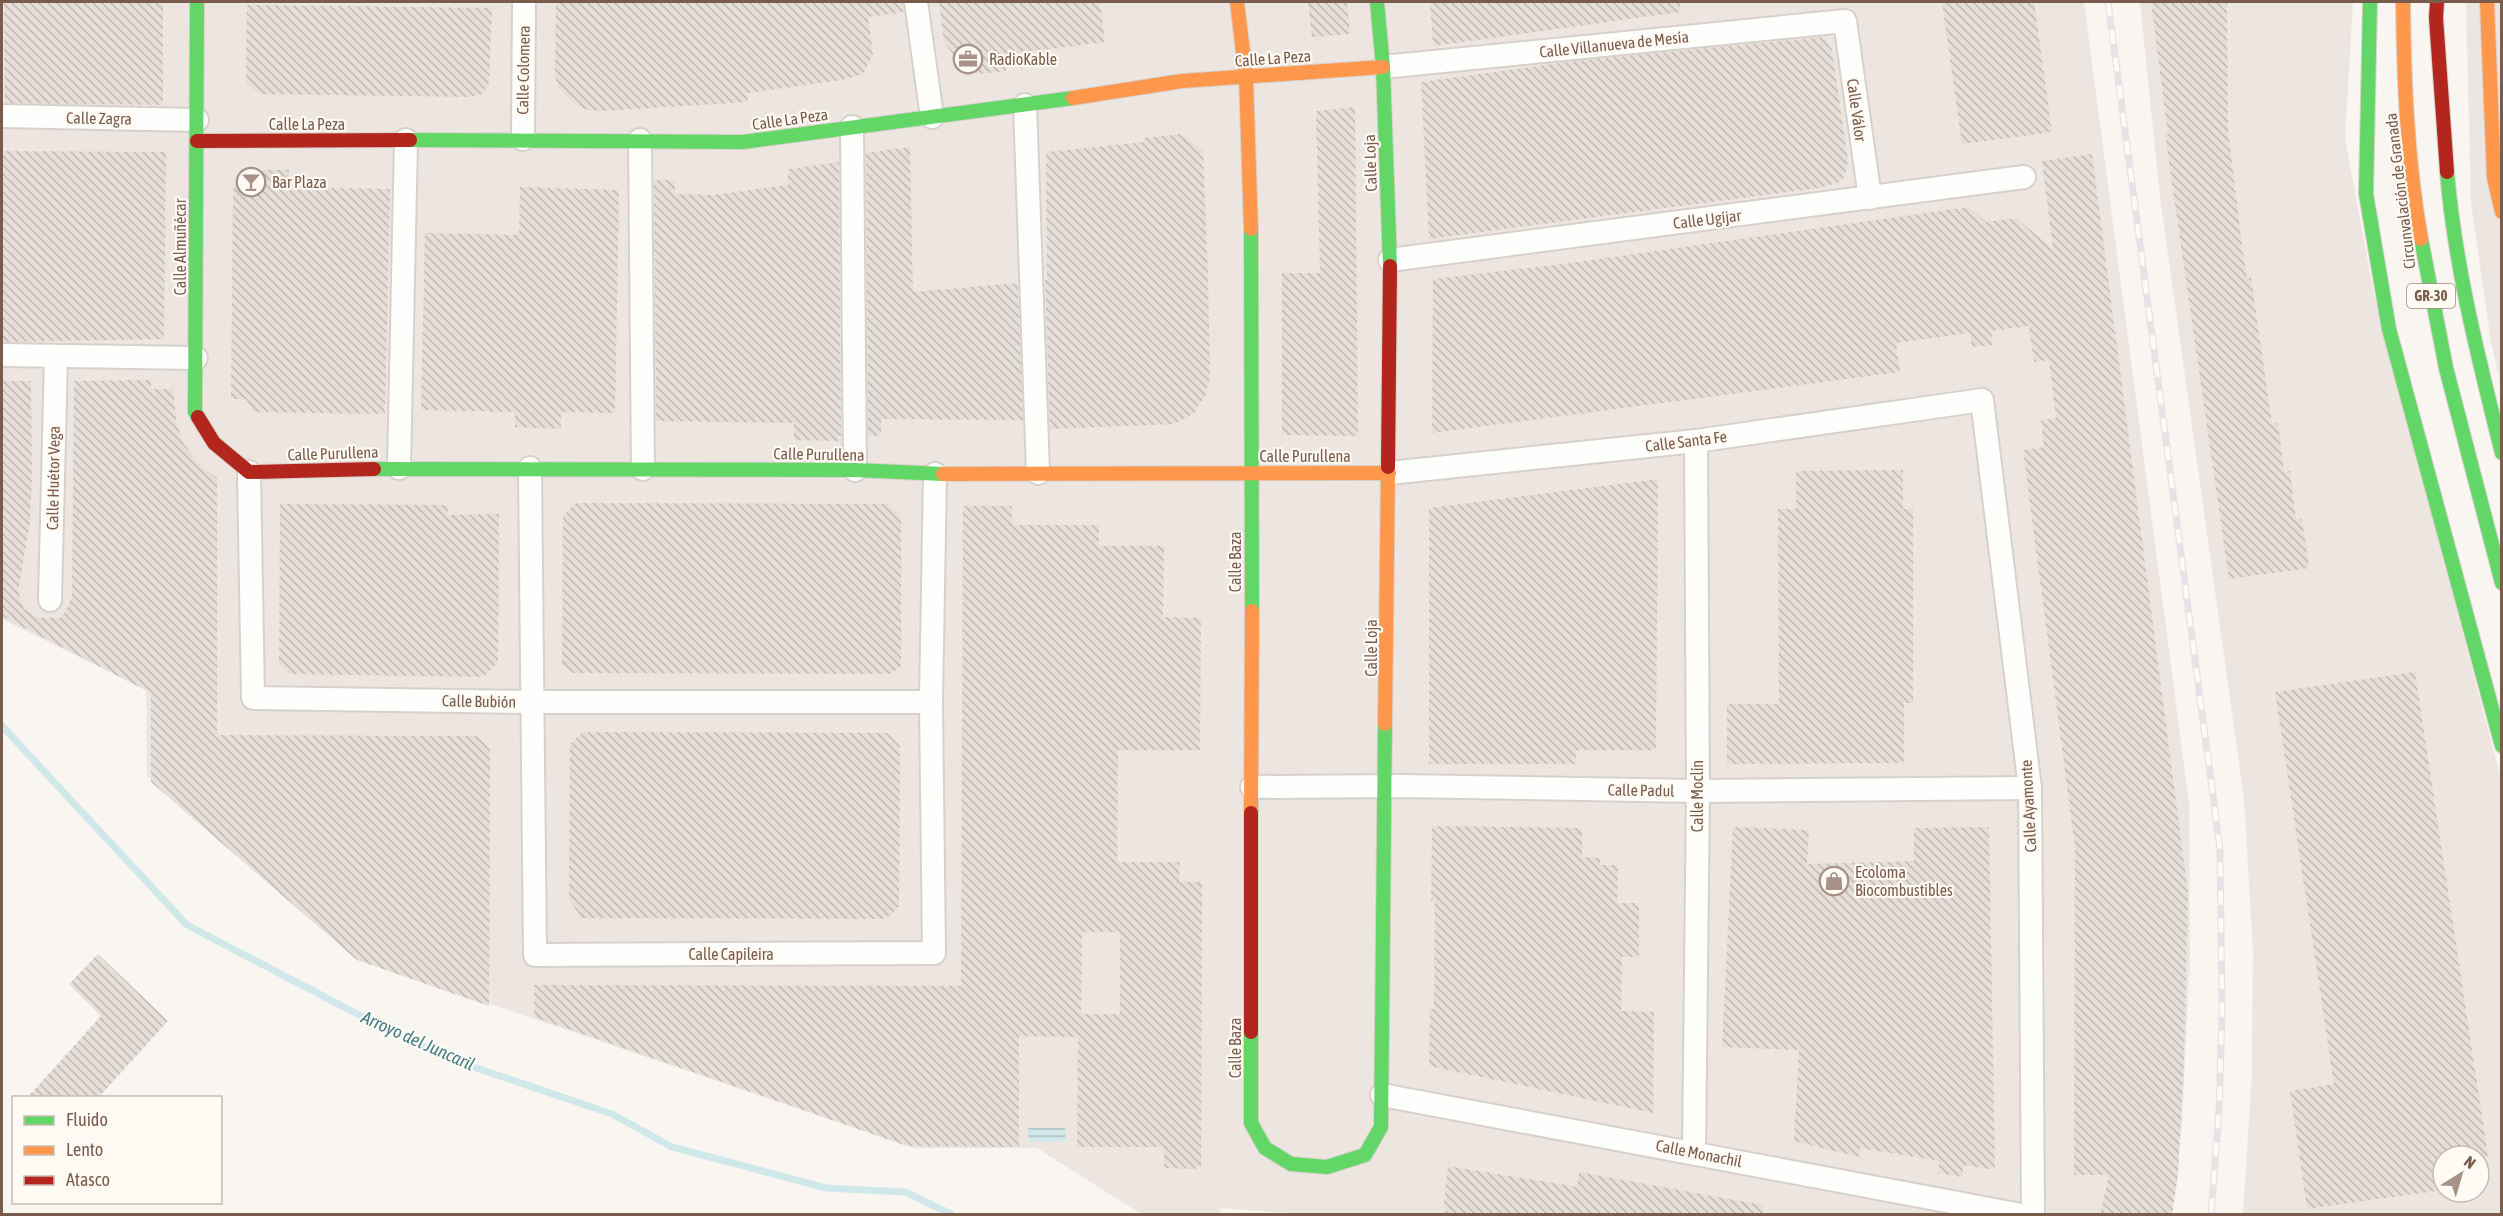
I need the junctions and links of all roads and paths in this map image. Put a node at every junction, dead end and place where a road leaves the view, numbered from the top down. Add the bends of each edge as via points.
1 (197, 2) edge
2 (524, 2) edge
3 (916, 2) edge
4 (1237, 2) edge
5 (1377, 2) edge
6 (2370, 2) edge
7 (2403, 2) edge
8 (2437, 2) edge
9 (2487, 2) edge
10 (1845, 21) joint
11 (1383, 67) junction
12 (1246, 77) junction
13 (1025, 105) junction
14 (2, 116) edge
15 (932, 117) junction
16 (852, 127) junction
17 (197, 130) junction
18 (523, 139) junction
19 (406, 140) junction
20 (640, 140) junction
21 (2024, 177) dead end
22 (1870, 198) junction
23 (2502, 212) edge
24 (1390, 260) junction
25 (2, 355) edge
26 (56, 356) junction
27 (196, 358) junction
28 (1982, 400) joint
29 (1696, 441) junction
30 (2502, 453) edge
31 (399, 468) junction
32 (530, 468) junction
33 (643, 469) junction
34 (855, 470) junction
35 (249, 472) junction
36 (1251, 472) junction
37 (1038, 473) junction
38 (1389, 473) junction
39 (935, 474) junction
40 (2502, 583) edge
41 (50, 600) dead end
42 (534, 702) junction
43 (931, 702) junction
44 (2502, 746) edge
45 (1386, 786) junction
46 (1252, 787) junction
47 (2030, 788) junction
48 (1698, 791) junction
49 (1382, 1095) junction
50 (1251, 1123) joint
51 (1694, 1152) junction
52 (2016, 1215) edge
53 (2033, 1215) edge

1 - 17 main road, Calle Almuñécar
2 - 18 street, Calle Colomera
3 - 15 street
4 - 12 main road, Calle Baza
5 - 11 main road, Calle Loja
6 - 44 main road via 2366,194 2389,329
7 - 40 main road, Circunvalación de Granada / GR-30 via 2408,141 2422,249 2444,364
8 - 30 main road, GR-30 via 2451,223 2463,291
9 - 23 main road via 2494,178
10 - 11 street, Calle Villanueva de Mesía
10 - 22 street, Calle Válor
11 - 12 main road, Calle La Peza
11 - 24 main road, Calle Loja
12 - 13 main road, Calle La Peza via 1182,81
12 - 36 main road, Calle Baza via 1252,258
13 - 15 main road, Calle La Peza
13 - 37 street
14 - 17 street, Calle Zagra
15 - 16 main road, Calle La Peza
16 - 20 main road, Calle La Peza via 742,142
16 - 34 street
17 - 19 main road, Calle La Peza
17 - 27 main road, Calle Almuñécar
18 - 19 main road, Calle La Peza
18 - 20 main road, Calle La Peza
19 - 31 street
20 - 33 street
21 - 22 street, Calle Ugíjar
22 - 24 street, Calle Ugíjar
24 - 38 main road, Calle Loja
25 - 26 street
26 - 27 street
26 - 41 street, Calle Huétor Vega
27 - 35 main road, Calle Almuñécar via 195,412 214,443
28 - 29 street, Calle Santa Fe
28 - 47 street, Calle Ayamonte
29 - 38 street, Calle Santa Fe
29 - 48 street, Calle Moclín
31 - 32 main road, Calle Purullena
31 - 35 main road, Calle Purullena
32 - 33 main road, Calle Purullena
32 - 42 street, Calle Capileira
33 - 34 main road, Calle Purullena
34 - 39 main road, Calle Purullena
35 - 42 street, Calle Bubión via 253,698
36 - 37 main road, Calle Purullena
36 - 38 main road, Calle Purullena
36 - 46 main road, Calle Baza
37 - 39 main road, Calle Purullena
38 - 45 main road, Calle Loja
39 - 43 street, Calle Capileira
42 - 43 street, Calle Bubión
42 - 43 street, Calle Capileira via 535,955 934,953
45 - 46 street, Calle Padul
45 - 48 street, Calle Padul
45 - 49 main road, Calle Loja
46 - 50 main road, Calle Baza
47 - 48 street, Calle Padul
47 - 53 street, Calle Ayamonte
48 - 51 street, Calle Moclín
49 - 50 main road, Calle Loja via 1381,1127 1365,1155 1327,1167 1291,1164 1265,1148
49 - 51 street, Calle Monachil
51 - 52 street, Calle Monachil

